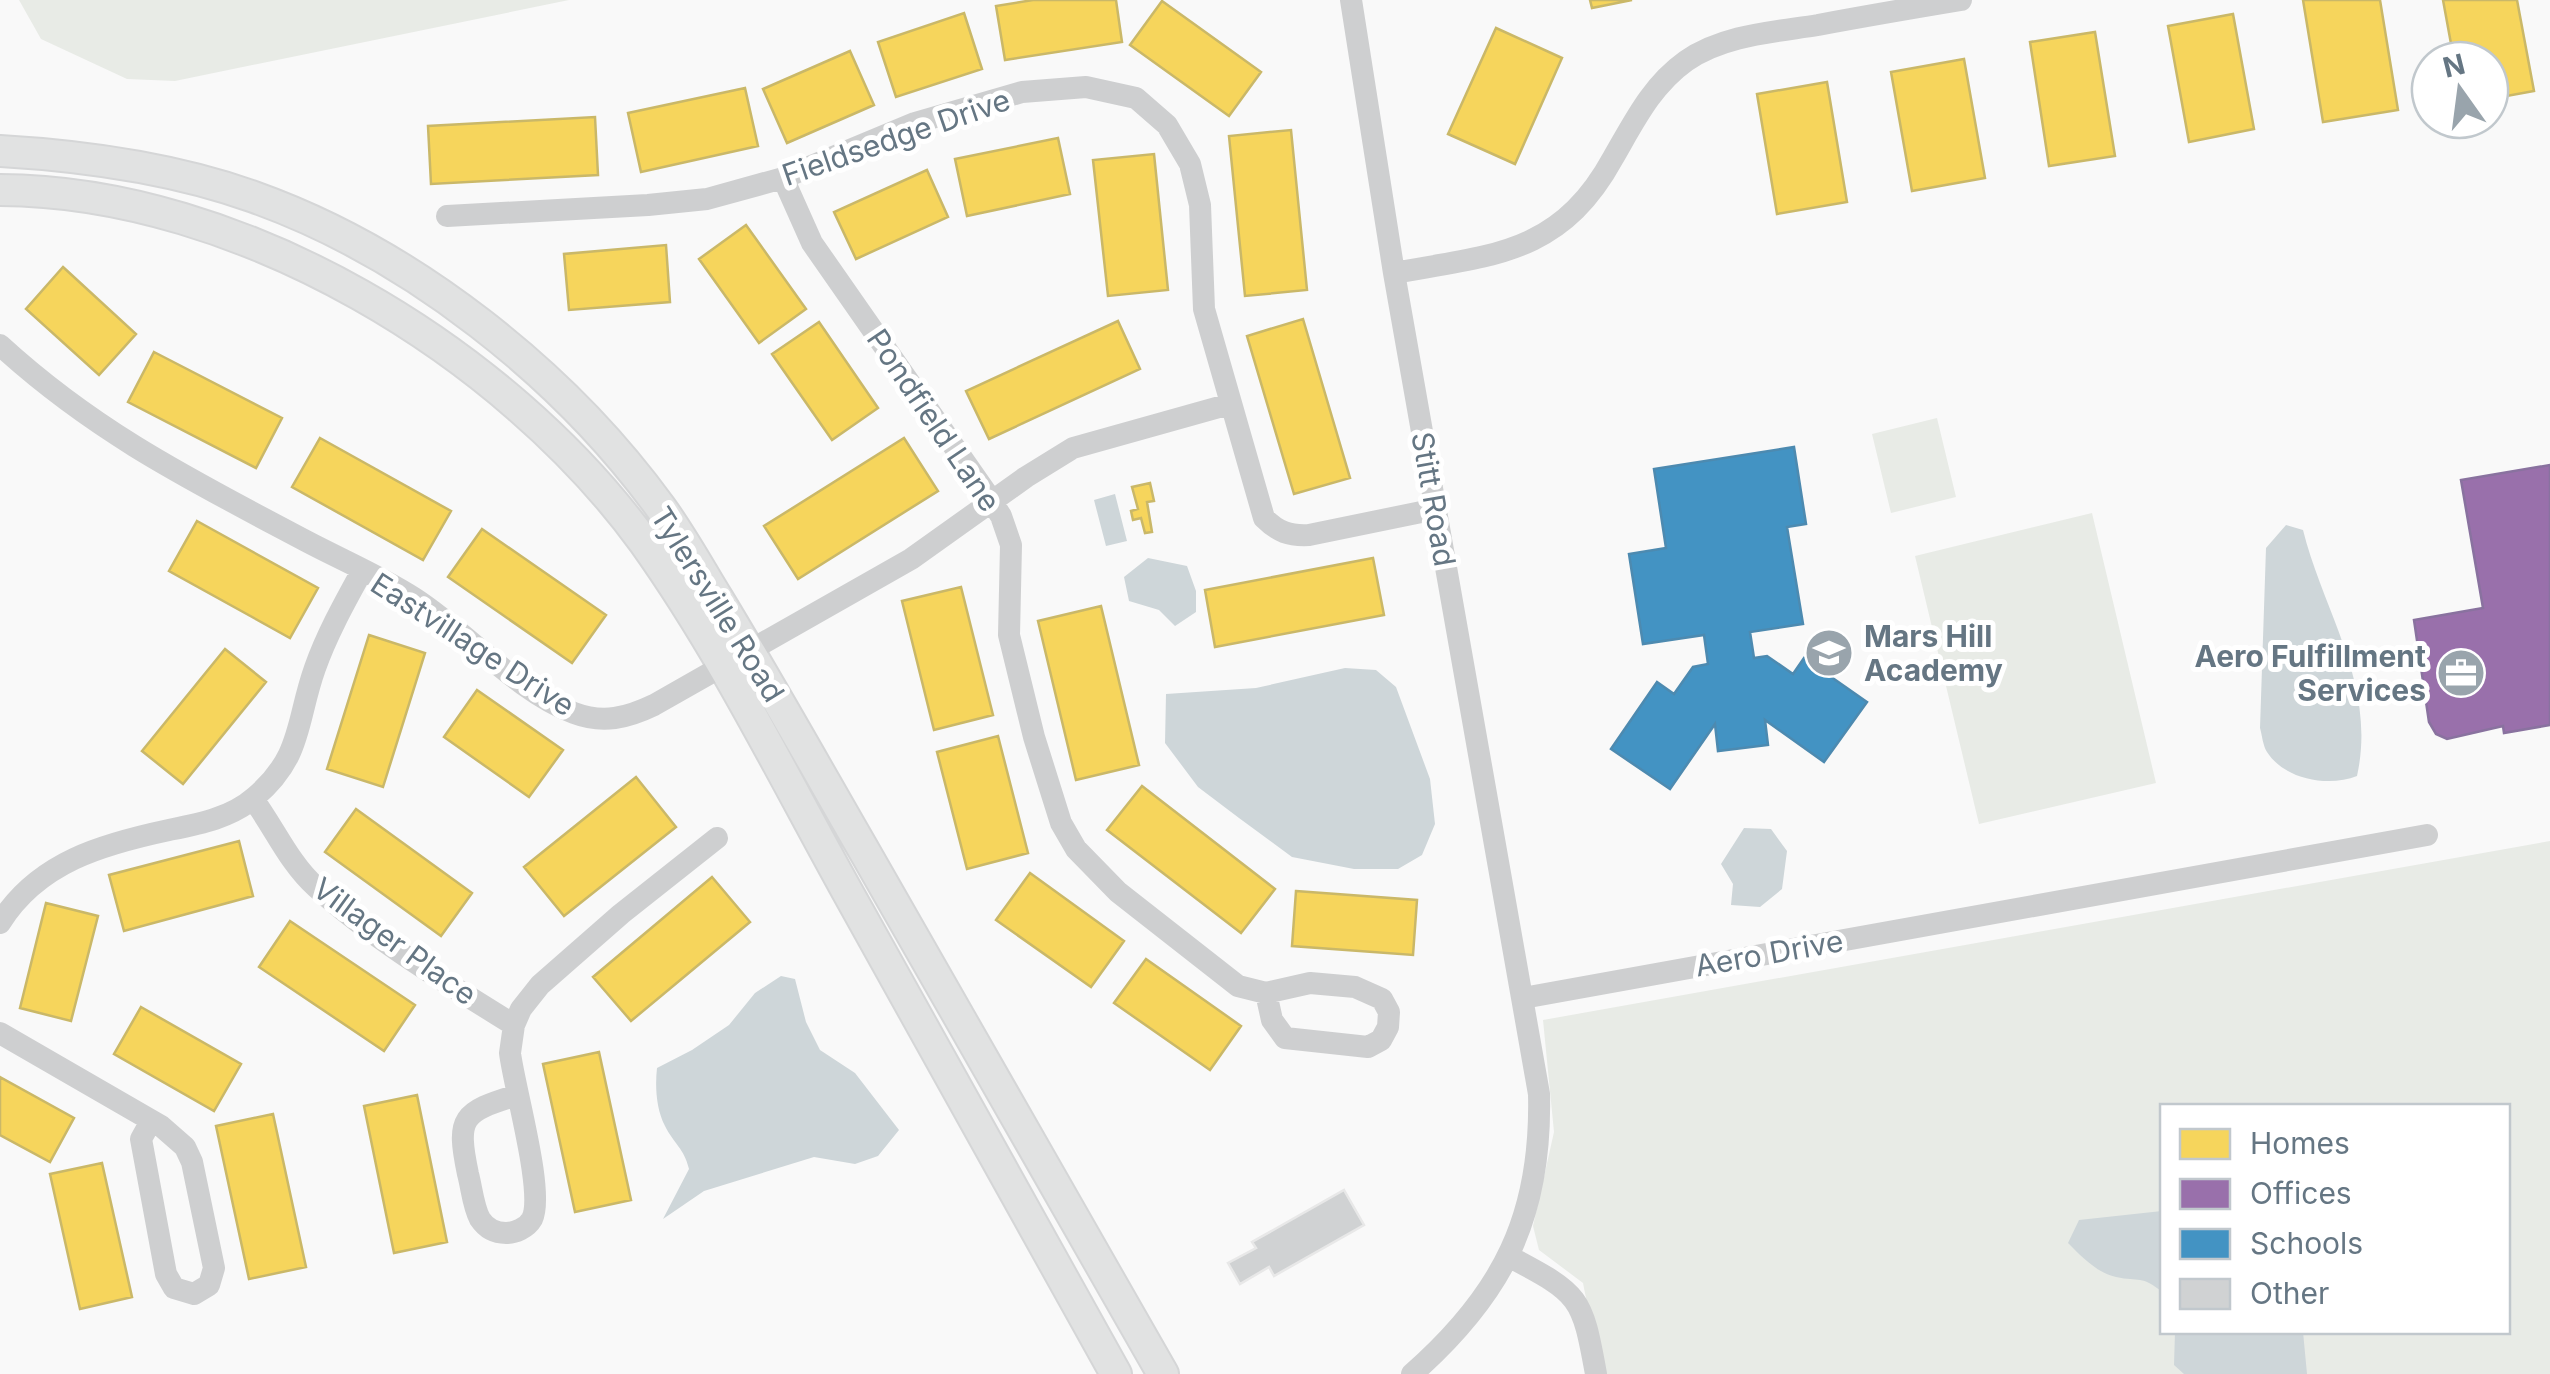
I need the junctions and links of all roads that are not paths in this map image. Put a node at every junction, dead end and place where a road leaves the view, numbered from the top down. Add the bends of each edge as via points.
1 (1351, 0) edge
2 (1961, 0) edge
3 (0, 151) edge
4 (783, 178) junction
5 (0, 190) edge
6 (447, 216) dead end
7 (1394, 273) junction
8 (0, 344) edge
9 (1230, 404) junction
10 (992, 501) junction
11 (1436, 509) junction
12 (362, 571) junction
13 (749, 650) junction
14 (722, 666) junction
15 (253, 799) junction
16 (2427, 836) dead end
17 (717, 838) dead end
18 (0, 923) edge
19 (1266, 993) junction
20 (1523, 998) junction
21 (514, 1025) junction
22 (0, 1032) edge
23 (517, 1095) junction
24 (150, 1120) junction
25 (1510, 1257) junction
26 (1116, 1374) edge
27 (1163, 1374) edge
28 (1412, 1374) edge
29 (1596, 1374) edge

1 - 7 street, Stitt Road
2 - 7 street via 1754,36 1698,54 1645,102 1600,180 1560,226 1502,253
3 - 13 main road, Tylersville Road via 155,170 255,197 356,242 457,305 600,434 662,510
4 - 6 street, Fieldsedge Drive via 668,203
4 - 9 street, Fieldsedge Drive via 915,123 1022,92 1086,86 1136,98 1167,125 1190,164 1200,205 1204,309
4 - 10 street, Pondfield Lane via 812,243
5 - 14 main road, Tylersville Road via 139,206 242,240 336,280 417,329 493,385 593,480 652,555
7 - 11 street, Stitt Road
8 - 12 street, Eastvillage Drive via 115,437
9 - 10 street, Eastvillage Drive via 1073,448
9 - 11 street, Fieldsedge Drive via 1258,502 1276,530 1309,535
10 - 13 street, Eastvillage Drive via 911,559
10 - 19 street, Pondfield Lane via 1011,545 1009,635 1061,823 1118,892 1226,979
11 - 20 street, Stitt Road
12 - 14 street, Eastvillage Drive via 413,598 550,702 588,718 632,716
12 - 15 street via 314,670 294,744
13 - 14 street, Eastvillage Drive
13 - 27 main road, Tylersville Road
14 - 26 main road, Tylersville Road
15 - 18 street via 203,823 72,858 47,872
15 - 21 street, Villager Place via 316,887
16 - 20 street, Aero Drive
17 - 21 street via 540,985
19 - 19 street via 1285,1038 1368,1047 1388,1028 1389,1012 1370,991 1310,983
20 - 25 street via 1540,1134 1528,1206
21 - 23 street via 510,1052
22 - 24 street
23 - 23 street via 535,1188 533,1218 509,1234 482,1222 461,1134 477,1108
24 - 24 street via 185,1147 192,1162 214,1268 208,1285 194,1294 174,1288 166,1274 142,1139
25 - 28 street via 1464,1322
25 - 29 street via 1558,1282 1578,1302

